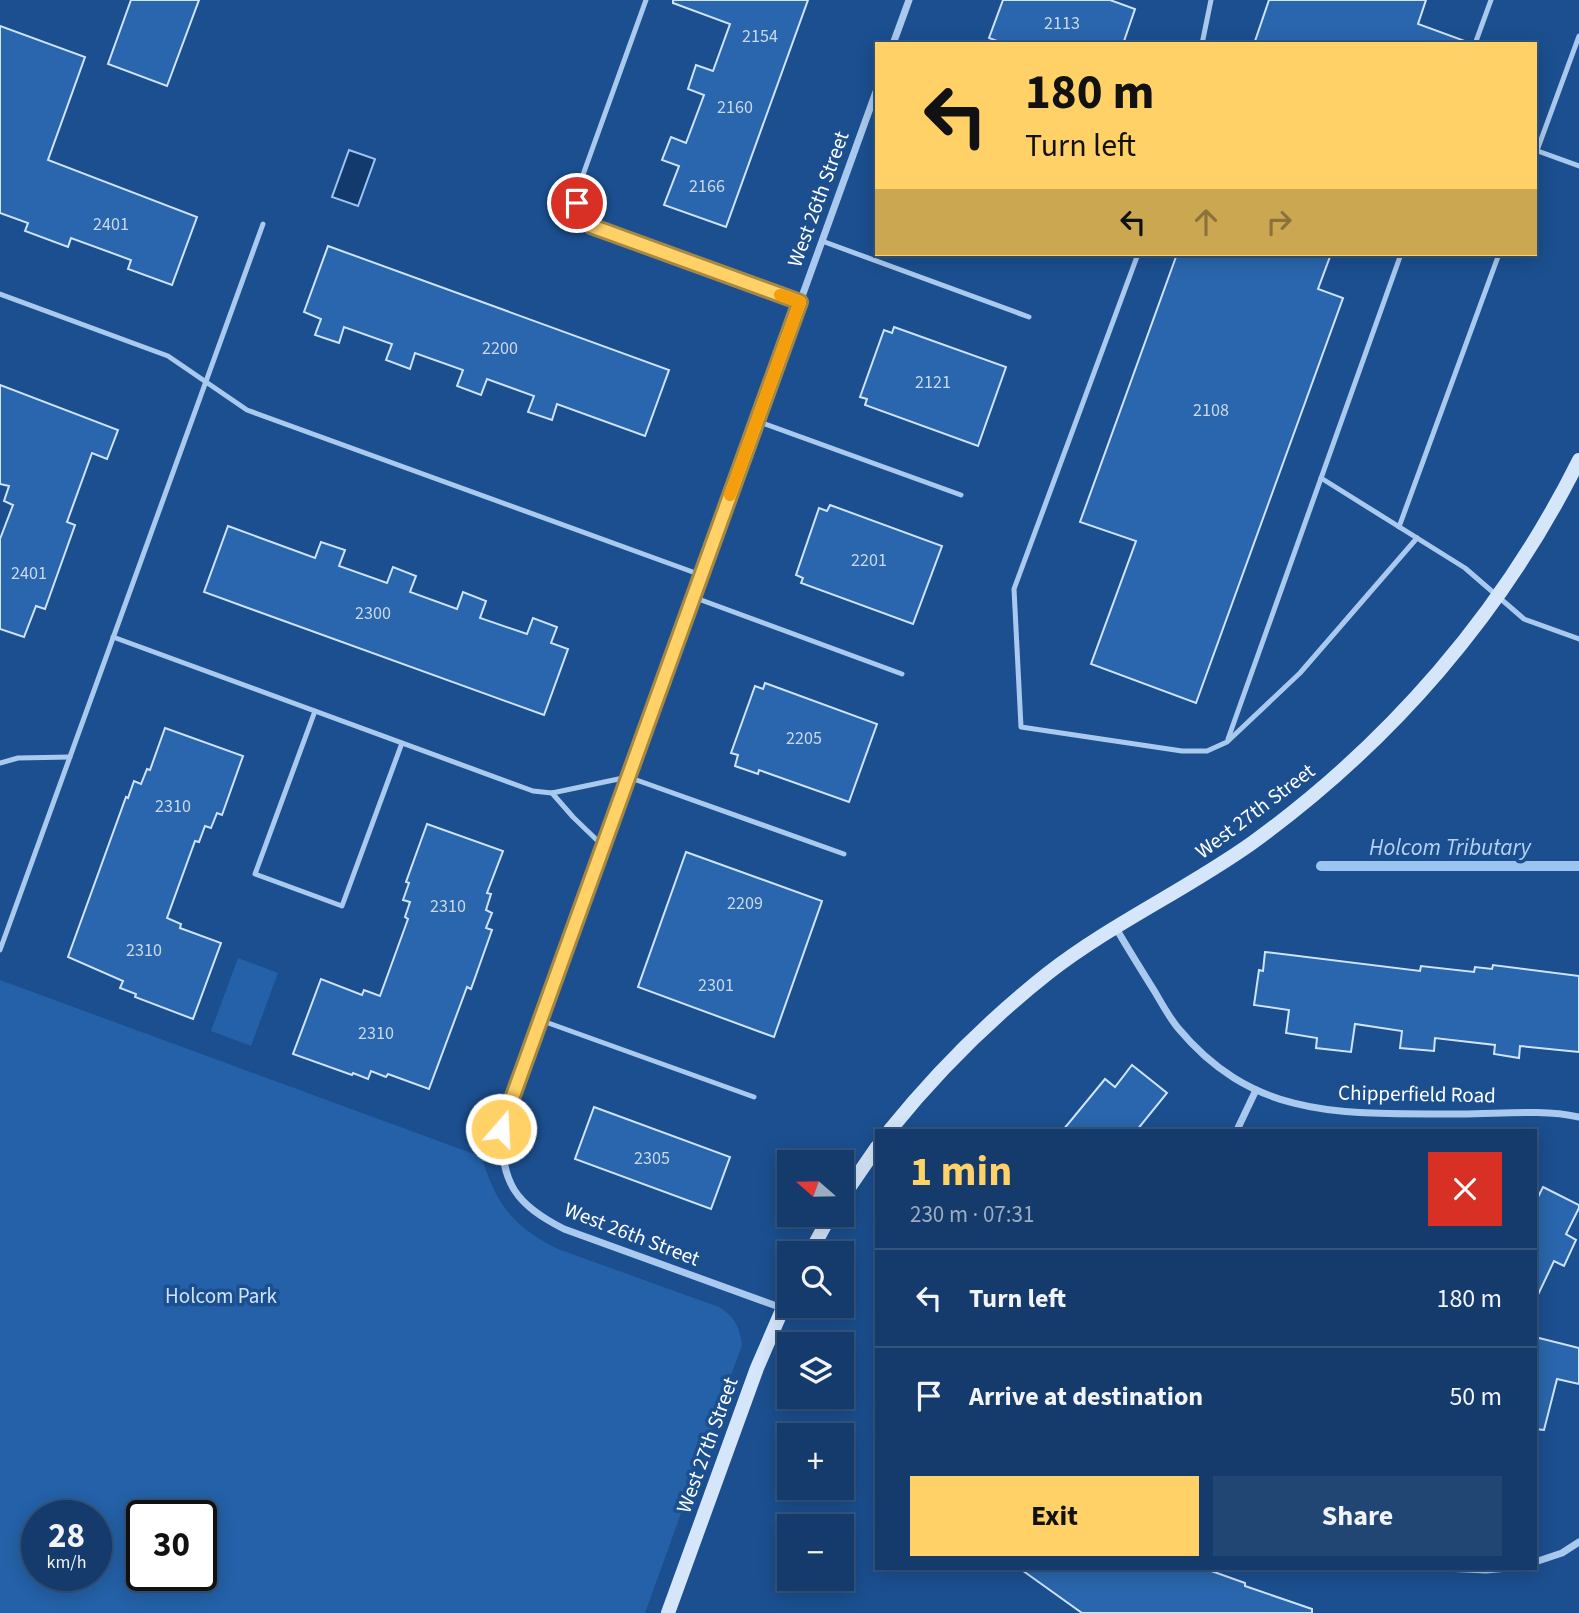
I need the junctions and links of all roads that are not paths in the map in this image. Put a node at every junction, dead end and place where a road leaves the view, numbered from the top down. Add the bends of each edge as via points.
1 (646, 0) edge
2 (909, 0) edge
3 (1211, 0) edge
4 (1490, 0) edge
5 (1579, 36) edge
6 (894, 42) edge
7 (1202, 42) edge
8 (1476, 42) edge
9 (875, 95) edge
10 (1537, 148) edge
11 (1537, 154) edge
12 (1579, 166) edge
13 (263, 224) dead end
14 (822, 241) junction
15 (1137, 256) edge
16 (1400, 256) edge
17 (1498, 256) edge
18 (0, 294) edge
19 (800, 302) junction
20 (1030, 317) dead end
21 (206, 382) junction
22 (757, 421) junction
23 (1579, 460) edge
24 (1321, 478) junction
25 (961, 495) dead end
26 (1399, 527) junction
27 (1417, 538) junction
28 (701, 575) junction
29 (1497, 596) junction
30 (693, 597) junction
31 (113, 637) junction
32 (1579, 639) edge
33 (902, 674) dead end
34 (315, 711) junction
35 (1227, 742) junction
36 (402, 743) junction
37 (70, 757) junction
38 (0, 762) edge
39 (628, 777) junction
40 (552, 793) junction
41 (603, 846) junction
42 (844, 853) dead end
43 (1116, 928) junction
44 (0, 950) edge
45 (540, 1020) junction
46 (1256, 1090) junction
47 (754, 1097) dead end
48 (1579, 1117) edge
49 (891, 1129) edge
50 (1237, 1129) edge
51 (875, 1150) edge
52 (854, 1181) edge
53 (777, 1306) edge
54 (778, 1318) edge
55 (1579, 1542) edge
56 (1537, 1561) edge
57 (668, 1613) edge

1 - 19 lane via 580,183 577,203 582,217 591,226
2 - 6 street
3 - 7 lane
4 - 8 lane
5 - 10 lane
9 - 14 street, West 26th Street
11 - 12 lane
13 - 21 lane
14 - 19 street, West 26th Street
14 - 20 lane
15 - 35 lane via 1014,589 1021,727 1182,751 1207,751
16 - 24 lane
17 - 26 lane
18 - 21 lane via 168,356
19 - 22 street, West 26th Street
21 - 28 lane via 247,410
21 - 31 lane
22 - 25 lane
22 - 28 street, West 26th Street
23 - 29 street, West 27th Street via 1526,555
24 - 26 lane
24 - 35 lane
26 - 27 lane
27 - 29 lane via 1465,568
27 - 35 lane via 1300,673
28 - 30 street, West 26th Street
29 - 32 lane via 1524,619
29 - 43 street, West 27th Street via 1418,696 1315,795 1251,844
30 - 33 lane
30 - 39 street, West 26th Street
31 - 34 lane
31 - 37 lane
34 - 36 lane
34 - 36 lane via 255,874 342,906
36 - 40 lane via 533,791
37 - 38 lane
37 - 44 lane
39 - 40 lane
39 - 41 street, West 26th Street
39 - 42 lane
40 - 41 lane
41 - 45 street, West 26th Street
43 - 46 street, Chipperfield Road via 1175,1026 1204,1057
43 - 49 street, West 27th Street via 1048,973 980,1031
45 - 47 lane
45 - 53 street, West 26th Street via 501,1129 507,1178 521,1200 539,1217 564,1229
46 - 48 street, Chipperfield Road via 1309,1108 1364,1113
46 - 50 street
51 - 52 street
54 - 57 street, West 27th Street
55 - 56 street

